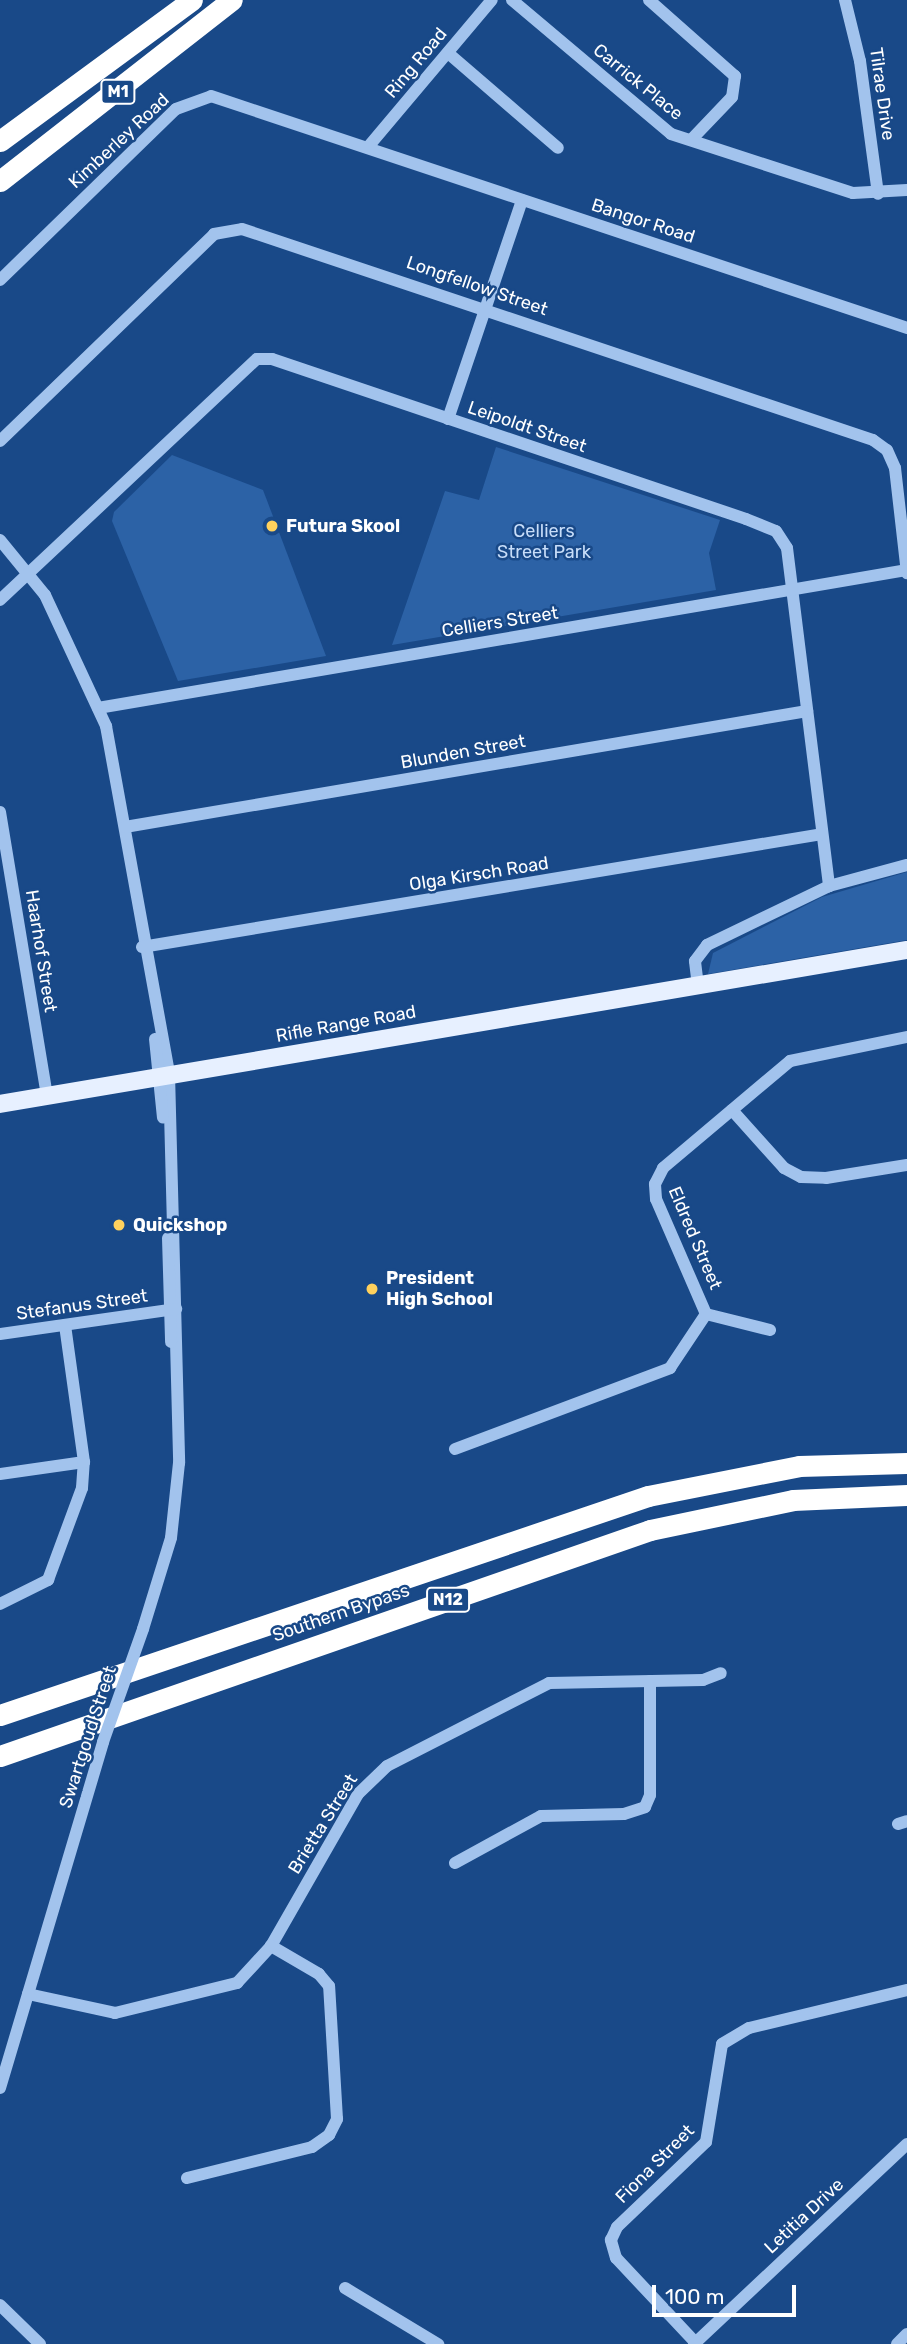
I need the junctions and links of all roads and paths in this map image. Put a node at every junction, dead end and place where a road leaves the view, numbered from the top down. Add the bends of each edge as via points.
1 (192, 0) edge
2 (232, 0) edge
3 (492, 0) edge
4 (512, 0) edge
5 (649, 0) edge
6 (845, 0) edge
7 (448, 52) junction
8 (0, 141) edge
9 (691, 141) junction
10 (368, 147) junction
11 (558, 148) dead end
12 (0, 181) edge
13 (907, 190) edge
14 (878, 194) junction
15 (522, 200) junction
16 (0, 280) edge
17 (488, 309) junction
18 (907, 328) edge
19 (448, 419) junction
20 (0, 441) edge
21 (0, 540) edge
22 (907, 571) edge
23 (30, 572) junction
24 (792, 591) junction
25 (0, 600) edge
26 (98, 708) junction
27 (807, 711) junction
28 (0, 812) edge
29 (125, 827) junction
30 (822, 834) junction
31 (907, 864) edge
32 (830, 886) junction
33 (145, 946) junction
34 (907, 950) edge
35 (698, 986) junction
36 (907, 1037) edge
37 (164, 1075) junction
38 (47, 1096) junction
39 (0, 1104) edge
40 (732, 1110) junction
41 (907, 1165) edge
42 (174, 1309) junction
43 (706, 1314) junction
44 (65, 1325) junction
45 (770, 1330) dead end
46 (0, 1334) edge
47 (455, 1449) dead end
48 (84, 1462) junction
49 (907, 1463) edge
50 (0, 1474) edge
51 (907, 1495) edge
52 (793, 1500) junction
53 (907, 1507) edge
54 (0, 1604) edge
55 (721, 1672) dead end
56 (650, 1681) junction
57 (0, 1716) edge
58 (0, 1756) edge
59 (454, 1863) dead end
60 (271, 1946) junction
61 (907, 1990) edge
62 (28, 1994) junction
63 (0, 2088) edge
64 (907, 2144) edge
65 (187, 2178) dead end
66 (345, 2288) dead end
67 (1, 2311) edge
68 (907, 2334) edge
69 (695, 2343) edge
70 (40, 2344) edge
71 (438, 2344) edge
72 (897, 2344) edge

1 - 8 highway, M1
2 - 12 highway, M1
3 - 7 street, Ring Road
4 - 9 street, Carrick Place via 665,130
5 - 9 street, Carrick Place via 734,76 732,97
6 - 14 street, Tilrae Drive via 860,61
7 - 10 street, Ring Road
7 - 11 street
9 - 14 street via 837,189
10 - 15 street, Bangor Road
10 - 16 street, Kimberley Road via 228,99 189,102
13 - 14 street
15 - 17 street
15 - 18 street, Bangor Road
17 - 19 street
17 - 20 street, Longfellow Street via 280,238 242,229 222,230
17 - 22 street, Longfellow Street via 873,440 887,450 895,468
19 - 23 street, Leipoldt Street via 272,359 251,361
19 - 24 street, Leipoldt Street via 767,526 784,540
21 - 23 street, Swartgoud Street
22 - 24 street, Celliers Street
23 - 25 street, Leipoldt Street
23 - 26 street, Swartgoud Street
24 - 26 street, Celliers Street
24 - 27 street, Leipoldt Street
26 - 29 street, Swartgoud Street via 109,736
27 - 29 street, Blunden Street
27 - 30 street, Leipoldt Street
28 - 38 street, Haarhof Street
29 - 33 street, Swartgoud Street
30 - 32 street, Leipoldt Street
30 - 33 street, Olga Kirsch Road
31 - 32 street
32 - 35 street via 707,945 695,961
33 - 37 street, Swartgoud Street
34 - 35 main road, Rifle Range Road
35 - 37 main road, Rifle Range Road
36 - 40 street, Eldred Street via 795,1058
37 - 38 main road, Rifle Range Road
37 - 42 street, Swartgoud Street
38 - 39 main road, Rifle Range Road
40 - 41 street via 784,1168 801,1177 826,1178
40 - 43 street, Eldred Street via 668,1162 655,1184 656,1199
42 - 44 street, Stefanus Street
42 - 62 street, Swartgoud Street, bridge via 175,1514
43 - 45 street
43 - 47 street, Eldred Street via 664,1373
44 - 46 street, Stefanus Street
44 - 48 street
48 - 50 street
48 - 54 street via 77,1504 48,1580
49 - 57 highway, Southern Bypass / N12 via 799,1466 648,1496
51 - 52 highway, Southern Bypass / N12
52 - 53 highway
52 - 58 highway, Southern Bypass / N12 via 640,1533
55 - 56 street, Brietta Street via 704,1680
56 - 59 street via 650,1795 645,1807 624,1814 541,1816
56 - 60 street, Brietta Street via 549,1683 380,1771 351,1805
60 - 62 street, Brietta Street via 237,1983 134,2010 102,2013
60 - 65 street via 319,1973 329,1986 337,2119 329,2135 312,2147
61 - 69 street, Fiona Street via 749,2028 722,2044 706,2142 617,2227 611,2239 616,2258
62 - 63 street, Swartgoud Street
64 - 69 street, Letitia Drive
66 - 71 street
67 - 70 street
68 - 72 street

